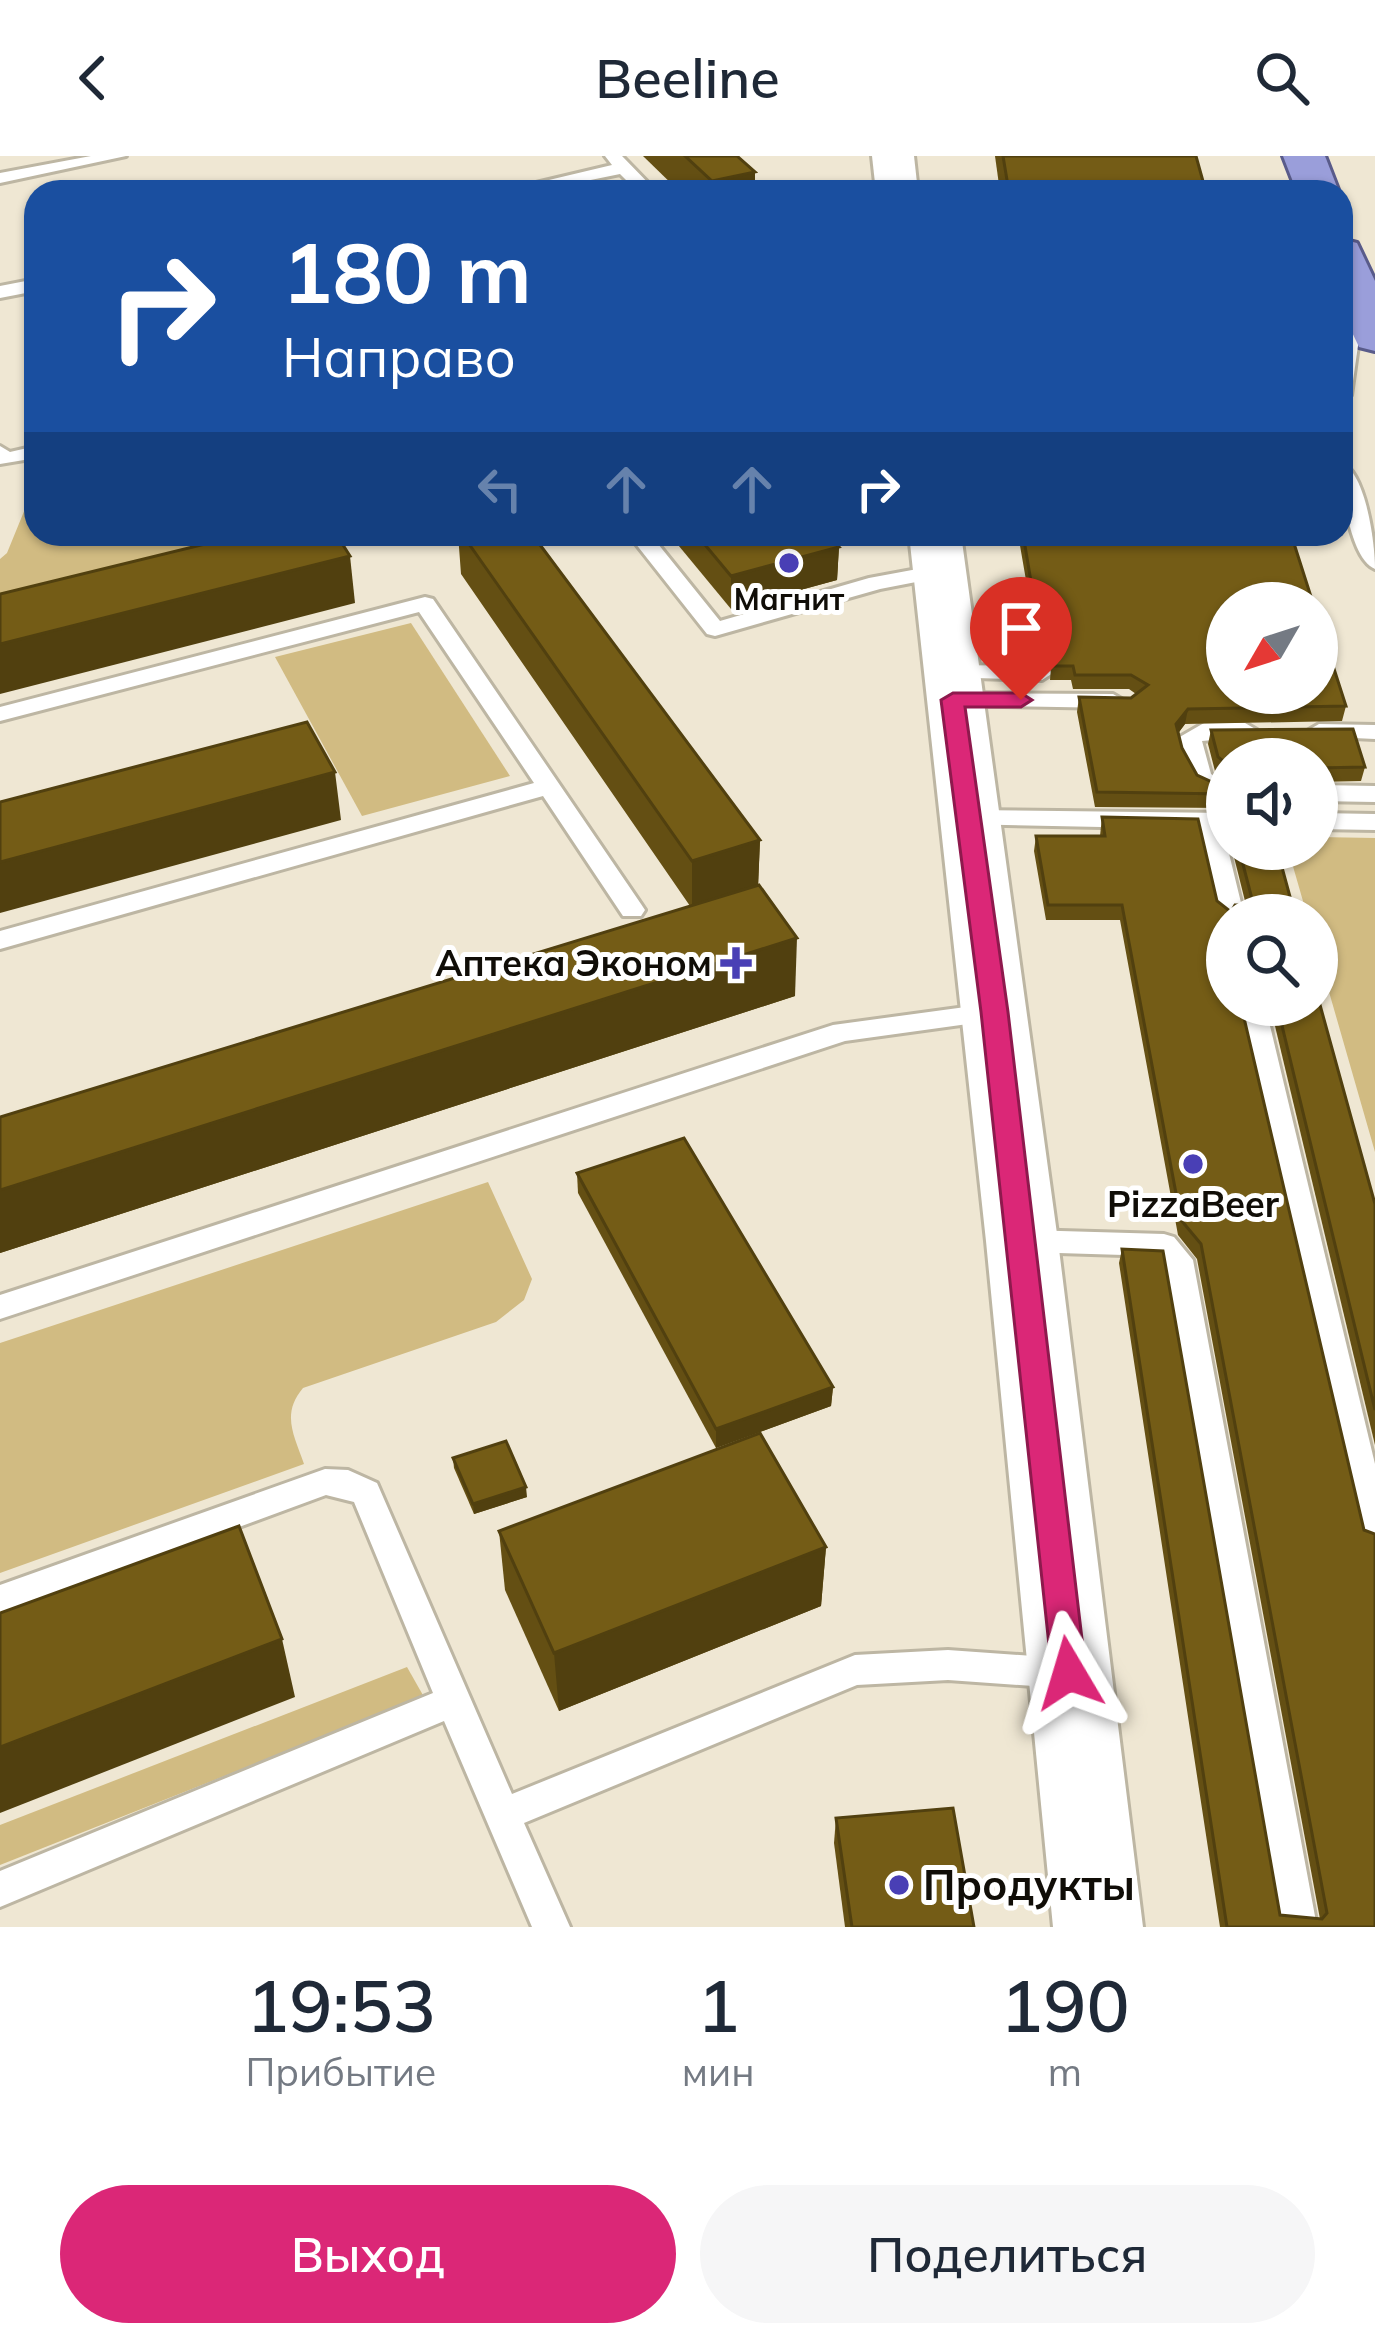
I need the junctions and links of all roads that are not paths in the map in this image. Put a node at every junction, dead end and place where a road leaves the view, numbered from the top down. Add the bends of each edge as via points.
1 (118, 156) edge
2 (618, 162) edge
3 (0, 178) edge
4 (569, 180) edge
5 (1353, 282) edge
6 (1375, 338) edge
7 (1353, 502) edge
8 (649, 546) edge
9 (937, 552) edge
10 (1375, 563) edge
11 (1042, 673) dead end
12 (951, 686) junction
13 (1129, 701) edge
14 (0, 714) edge
15 (1375, 732) edge
16 (548, 787) junction
17 (1206, 787) edge
18 (1338, 793) edge
19 (1375, 794) edge
20 (968, 818) junction
21 (1206, 821) edge
22 (1338, 821) edge
23 (1375, 822) edge
24 (632, 910) dead end
25 (0, 940) edge
26 (994, 1012) junction
27 (1257, 1026) edge
28 (1022, 1241) junction
29 (0, 1307) edge
30 (1375, 1532) edge
31 (0, 1600) edge
32 (1069, 1673) junction
33 (453, 1701) junction
34 (502, 1815) junction
35 (0, 1889) edge
36 (551, 1927) edge
37 (1098, 1927) edge
38 (1298, 1927) edge

1 - 3 lane
2 - 4 lane
5 - 6 highway
7 - 10 lane
8 - 9 lane via 716,629 877,583
9 - 12 street
11 - 12 lane
12 - 13 lane
12 - 20 street
14 - 16 lane via 425,604
15 - 17 lane via 1204,730 1190,738
16 - 24 lane
16 - 25 lane
18 - 19 lane
20 - 21 lane
20 - 26 street
22 - 23 lane
26 - 28 street
26 - 29 lane via 842,1032
27 - 30 lane
28 - 32 street
28 - 38 lane via 1164,1245 1178,1260
31 - 33 lane via 326,1482 348,1484 366,1493
32 - 34 lane via 948,1665 855,1670
32 - 37 street
33 - 34 lane
33 - 35 lane
34 - 36 lane

